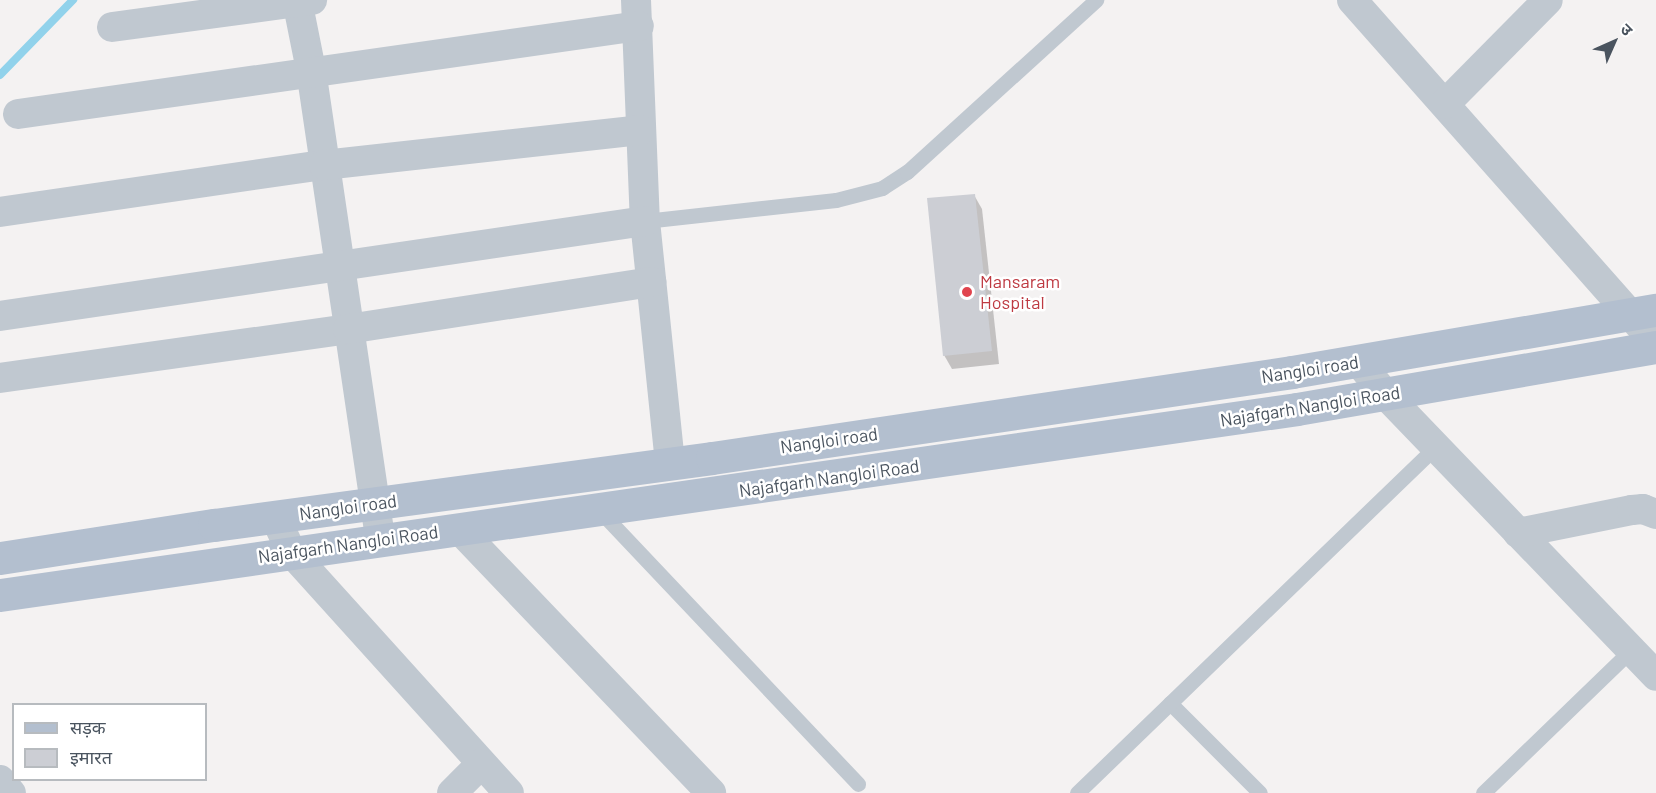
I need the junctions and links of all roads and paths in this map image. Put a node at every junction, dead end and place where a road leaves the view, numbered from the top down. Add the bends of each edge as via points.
1 (1096, 0) edge
2 (1352, 0) edge
3 (1548, 0) edge
4 (302, 1) edge
5 (638, 7) edge
6 (112, 27) dead end
7 (311, 70) junction
8 (1445, 104) junction
9 (18, 114) dead end
10 (640, 130) junction
11 (324, 165) junction
12 (0, 212) edge
13 (645, 221) junction
14 (339, 265) junction
15 (651, 282) junction
16 (1644, 312) edge
17 (0, 316) edge
18 (348, 329) junction
19 (1656, 346) edge
20 (1358, 361) junction
21 (0, 378) edge
22 (1385, 394) junction
23 (1435, 447) junction
24 (670, 463) junction
25 (374, 503) junction
26 (599, 510) junction
27 (1656, 514) edge
28 (275, 517) junction
29 (459, 529) junction
30 (1518, 533) junction
31 (380, 540) junction
32 (291, 552) junction
33 (0, 558) edge
34 (0, 595) edge
35 (1631, 650) junction
36 (1656, 676) edge
37 (1170, 703) junction
38 (481, 764) junction
39 (0, 780) edge
40 (858, 784) dead end
41 (11, 793) edge
42 (452, 793) edge
43 (509, 793) edge
44 (711, 793) edge
45 (1077, 793) edge
46 (1260, 793) edge
47 (1483, 793) edge

1 - 13 lane via 907,172 882,188 836,200
2 - 8 street
3 - 8 street
4 - 6 street
4 - 7 street
5 - 7 street
5 - 10 street
7 - 9 street
7 - 11 street
8 - 16 street
10 - 11 street
10 - 13 street
11 - 12 street
11 - 14 street
13 - 14 street
13 - 15 street
14 - 17 street
14 - 18 street
15 - 18 street
15 - 24 street
16 - 19 street
16 - 20 main road, Nangloi road
18 - 21 street
18 - 25 street
19 - 22 main road, Najafgarh Nangloi Road
20 - 22 street
20 - 24 main road, Nangloi road
22 - 23 street
22 - 26 main road, Najafgarh Nangloi Road
23 - 30 street
23 - 37 lane
24 - 25 main road, Nangloi road
25 - 28 main road, Nangloi road
25 - 31 street
26 - 29 main road, Najafgarh Nangloi Road
26 - 40 lane
27 - 30 street via 1632,510
28 - 32 street
28 - 33 main road, Nangloi road
29 - 31 main road, Najafgarh Nangloi Road
29 - 44 street
30 - 35 street
31 - 32 main road, Najafgarh Nangloi Road
32 - 34 main road, Najafgarh Nangloi Road
32 - 38 street
35 - 36 street
35 - 47 lane
37 - 45 lane
37 - 46 lane
38 - 42 street
38 - 43 street
39 - 41 street

